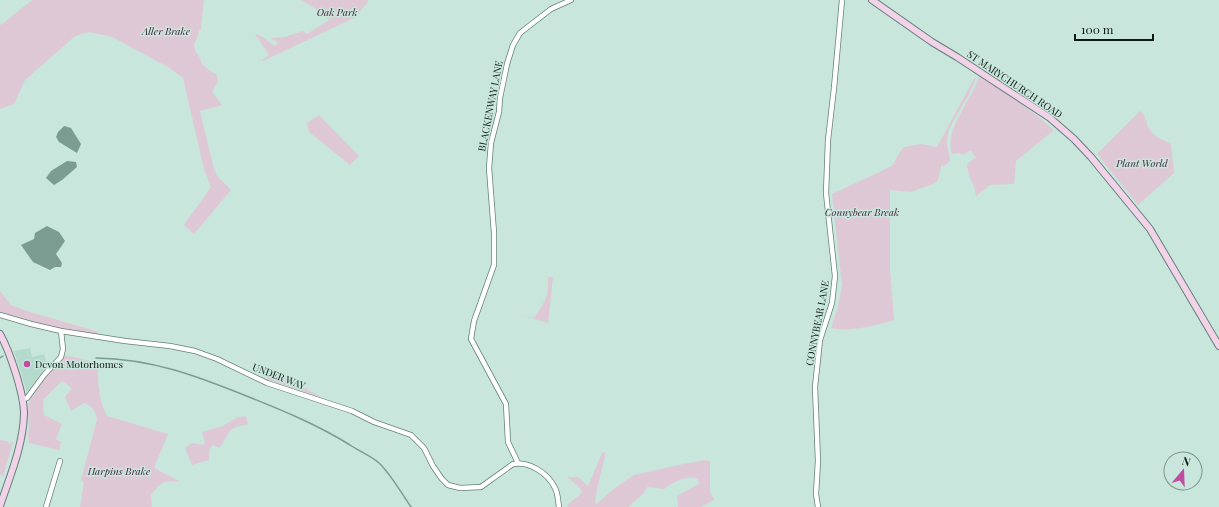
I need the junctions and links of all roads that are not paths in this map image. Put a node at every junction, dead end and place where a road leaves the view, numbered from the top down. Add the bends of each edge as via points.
1 (571, 0) edge
2 (842, 0) edge
3 (872, 0) edge
4 (0, 315) edge
5 (61, 331) junction
6 (0, 334) edge
7 (1219, 346) edge
8 (22, 400) junction
9 (60, 461) dead end
10 (518, 463) junction
11 (0, 506) edge
12 (46, 507) edge
13 (559, 507) edge
14 (818, 507) edge

1 - 10 street, BLACKENWAY LANE via 551,9 520,33 513,44 491,143 489,168 494,265 474,321 471,339 506,404 508,442
2 - 14 street, CONNYBEAR LANE via 828,140 826,193 835,276 832,303 820,340 815,388
3 - 7 street, ST MARYCHURCH ROAD via 1050,118 1072,137 1150,229
4 - 5 street, UNDER WAY
5 - 8 street via 61,357 27,398
5 - 10 street, UNDER WAY via 195,351 268,383 352,411 411,435 424,448 433,466 448,485 460,488 481,486
6 - 8 street via 14,368
8 - 11 street via 23,420 19,446
9 - 12 street
10 - 13 street via 530,465 543,473 556,489

